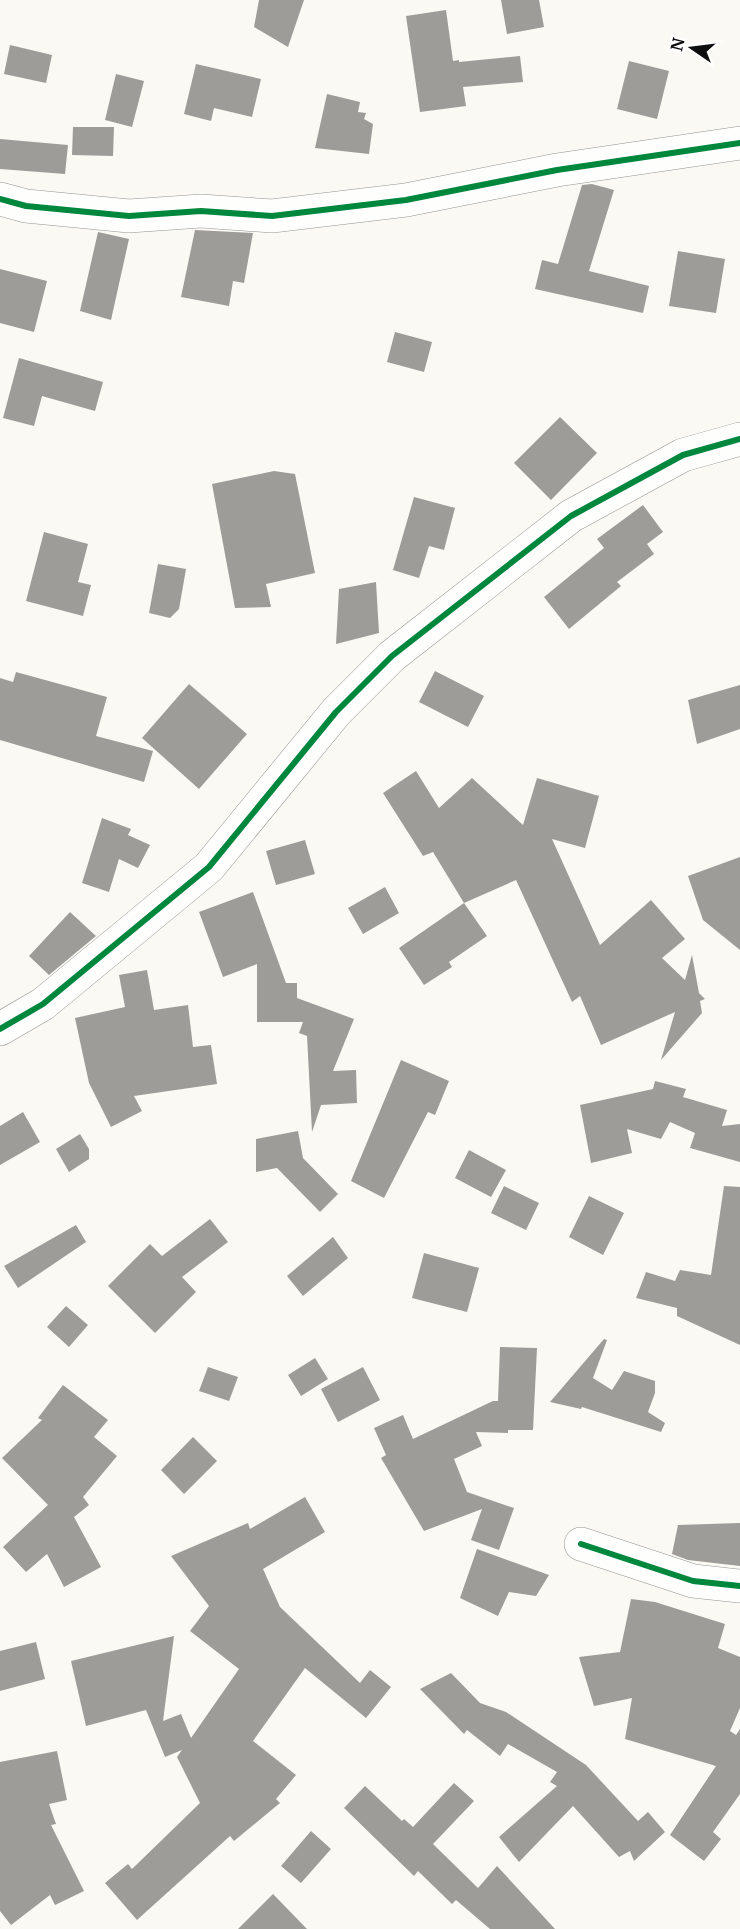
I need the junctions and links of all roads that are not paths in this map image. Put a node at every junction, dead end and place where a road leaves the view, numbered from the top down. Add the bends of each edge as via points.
1 (740, 143) edge
2 (0, 199) edge
3 (740, 440) edge
4 (0, 1029) edge
5 (581, 1544) dead end
6 (740, 1586) edge

1 - 2 street via 557,170 406,200 272,216 201,211 129,216 26,206
3 - 4 street via 683,455 571,516 392,656 336,712 209,867 43,1004
5 - 6 street via 693,1581

